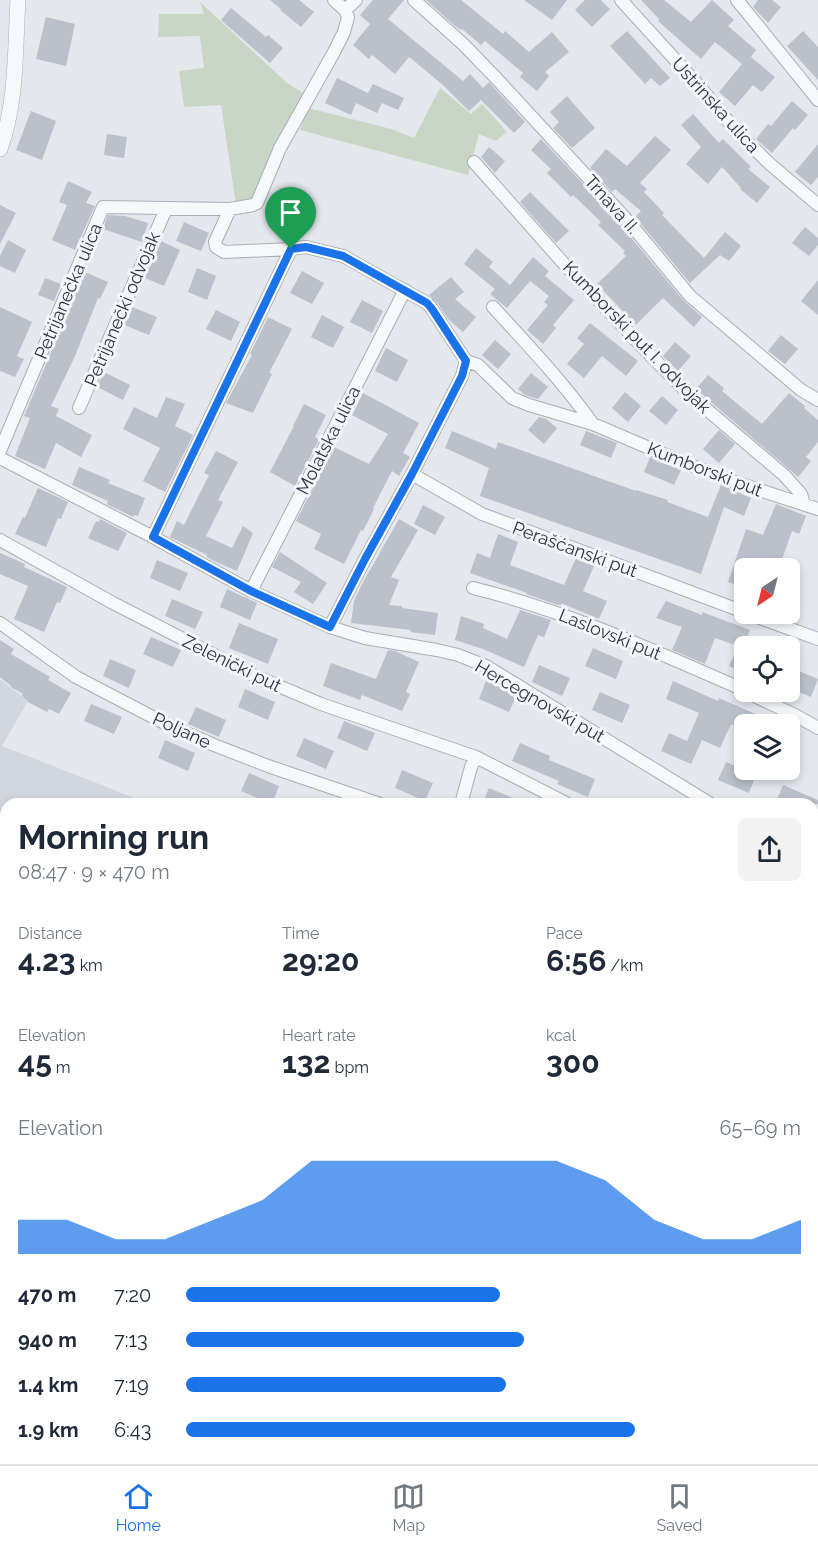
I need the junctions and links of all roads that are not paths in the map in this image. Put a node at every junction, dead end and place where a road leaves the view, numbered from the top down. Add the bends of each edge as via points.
1 (18, 0) edge
2 (334, 0) edge
3 (356, 0) edge
4 (414, 0) edge
5 (621, 0) edge
6 (737, 0) edge
7 (345, 10) junction
8 (818, 100) edge
9 (0, 149) edge
10 (474, 162) dead end
11 (818, 204) edge
12 (166, 209) junction
13 (230, 209) junction
14 (291, 249) junction
15 (405, 290) junction
16 (493, 307) dead end
17 (466, 361) junction
18 (818, 400) edge
19 (79, 408) dead end
20 (593, 424) junction
21 (0, 452) edge
22 (0, 458) edge
23 (412, 474) junction
24 (804, 504) junction
25 (818, 509) edge
26 (153, 537) junction
27 (0, 540) edge
28 (473, 588) dead end
29 (251, 591) junction
30 (734, 608) edge
31 (0, 623) edge
32 (777, 624) edge
33 (330, 627) junction
34 (818, 639) edge
35 (734, 686) edge
36 (768, 702) edge
37 (818, 728) edge
38 (476, 757) junction
39 (362, 798) edge
40 (463, 798) edge
41 (556, 798) edge
42 (701, 798) edge

1 - 9 street via 14,82
2 - 7 street
3 - 7 street
4 - 18 street, Trnava II. via 496,78 628,221 690,296
5 - 11 street, Ustrinska ulica via 737,132
6 - 8 street
7 - 13 street, Petrijanečka ulica via 348,17 344,32 280,148 260,199 253,205
10 - 24 street, Kumborski put I. odvojak via 650,355 691,396 784,475 801,494
12 - 13 street, Petrijanečka ulica
12 - 19 street, Petrijanečki odvojak
12 - 21 street, Petrijanečka ulica via 103,207
13 - 14 street via 216,247 224,252
14 - 15 street via 306,247 343,256
14 - 26 street
15 - 17 street via 427,303
15 - 29 street, Molatska ulica
16 - 20 street, Kumborski put
17 - 20 street, Kumborski put via 478,365 512,398
17 - 23 street
20 - 24 street, Kumborski put via 682,462
22 - 26 street, Hercegnovski put
23 - 30 street, Perašćanski put via 482,514
23 - 33 street
24 - 25 street, Kumborski put
26 - 29 street, Hercegnovski put
27 - 38 street, Zelenički put via 265,681
28 - 35 street, Laslovski put via 512,597 606,630
29 - 33 street, Hercegnovski put
31 - 39 street, Poljane via 76,677 168,725 268,766
32 - 34 street
33 - 42 street, Hercegnovski put via 365,638 458,655 486,666
36 - 37 street, Laslovski put
38 - 40 street
38 - 41 street

